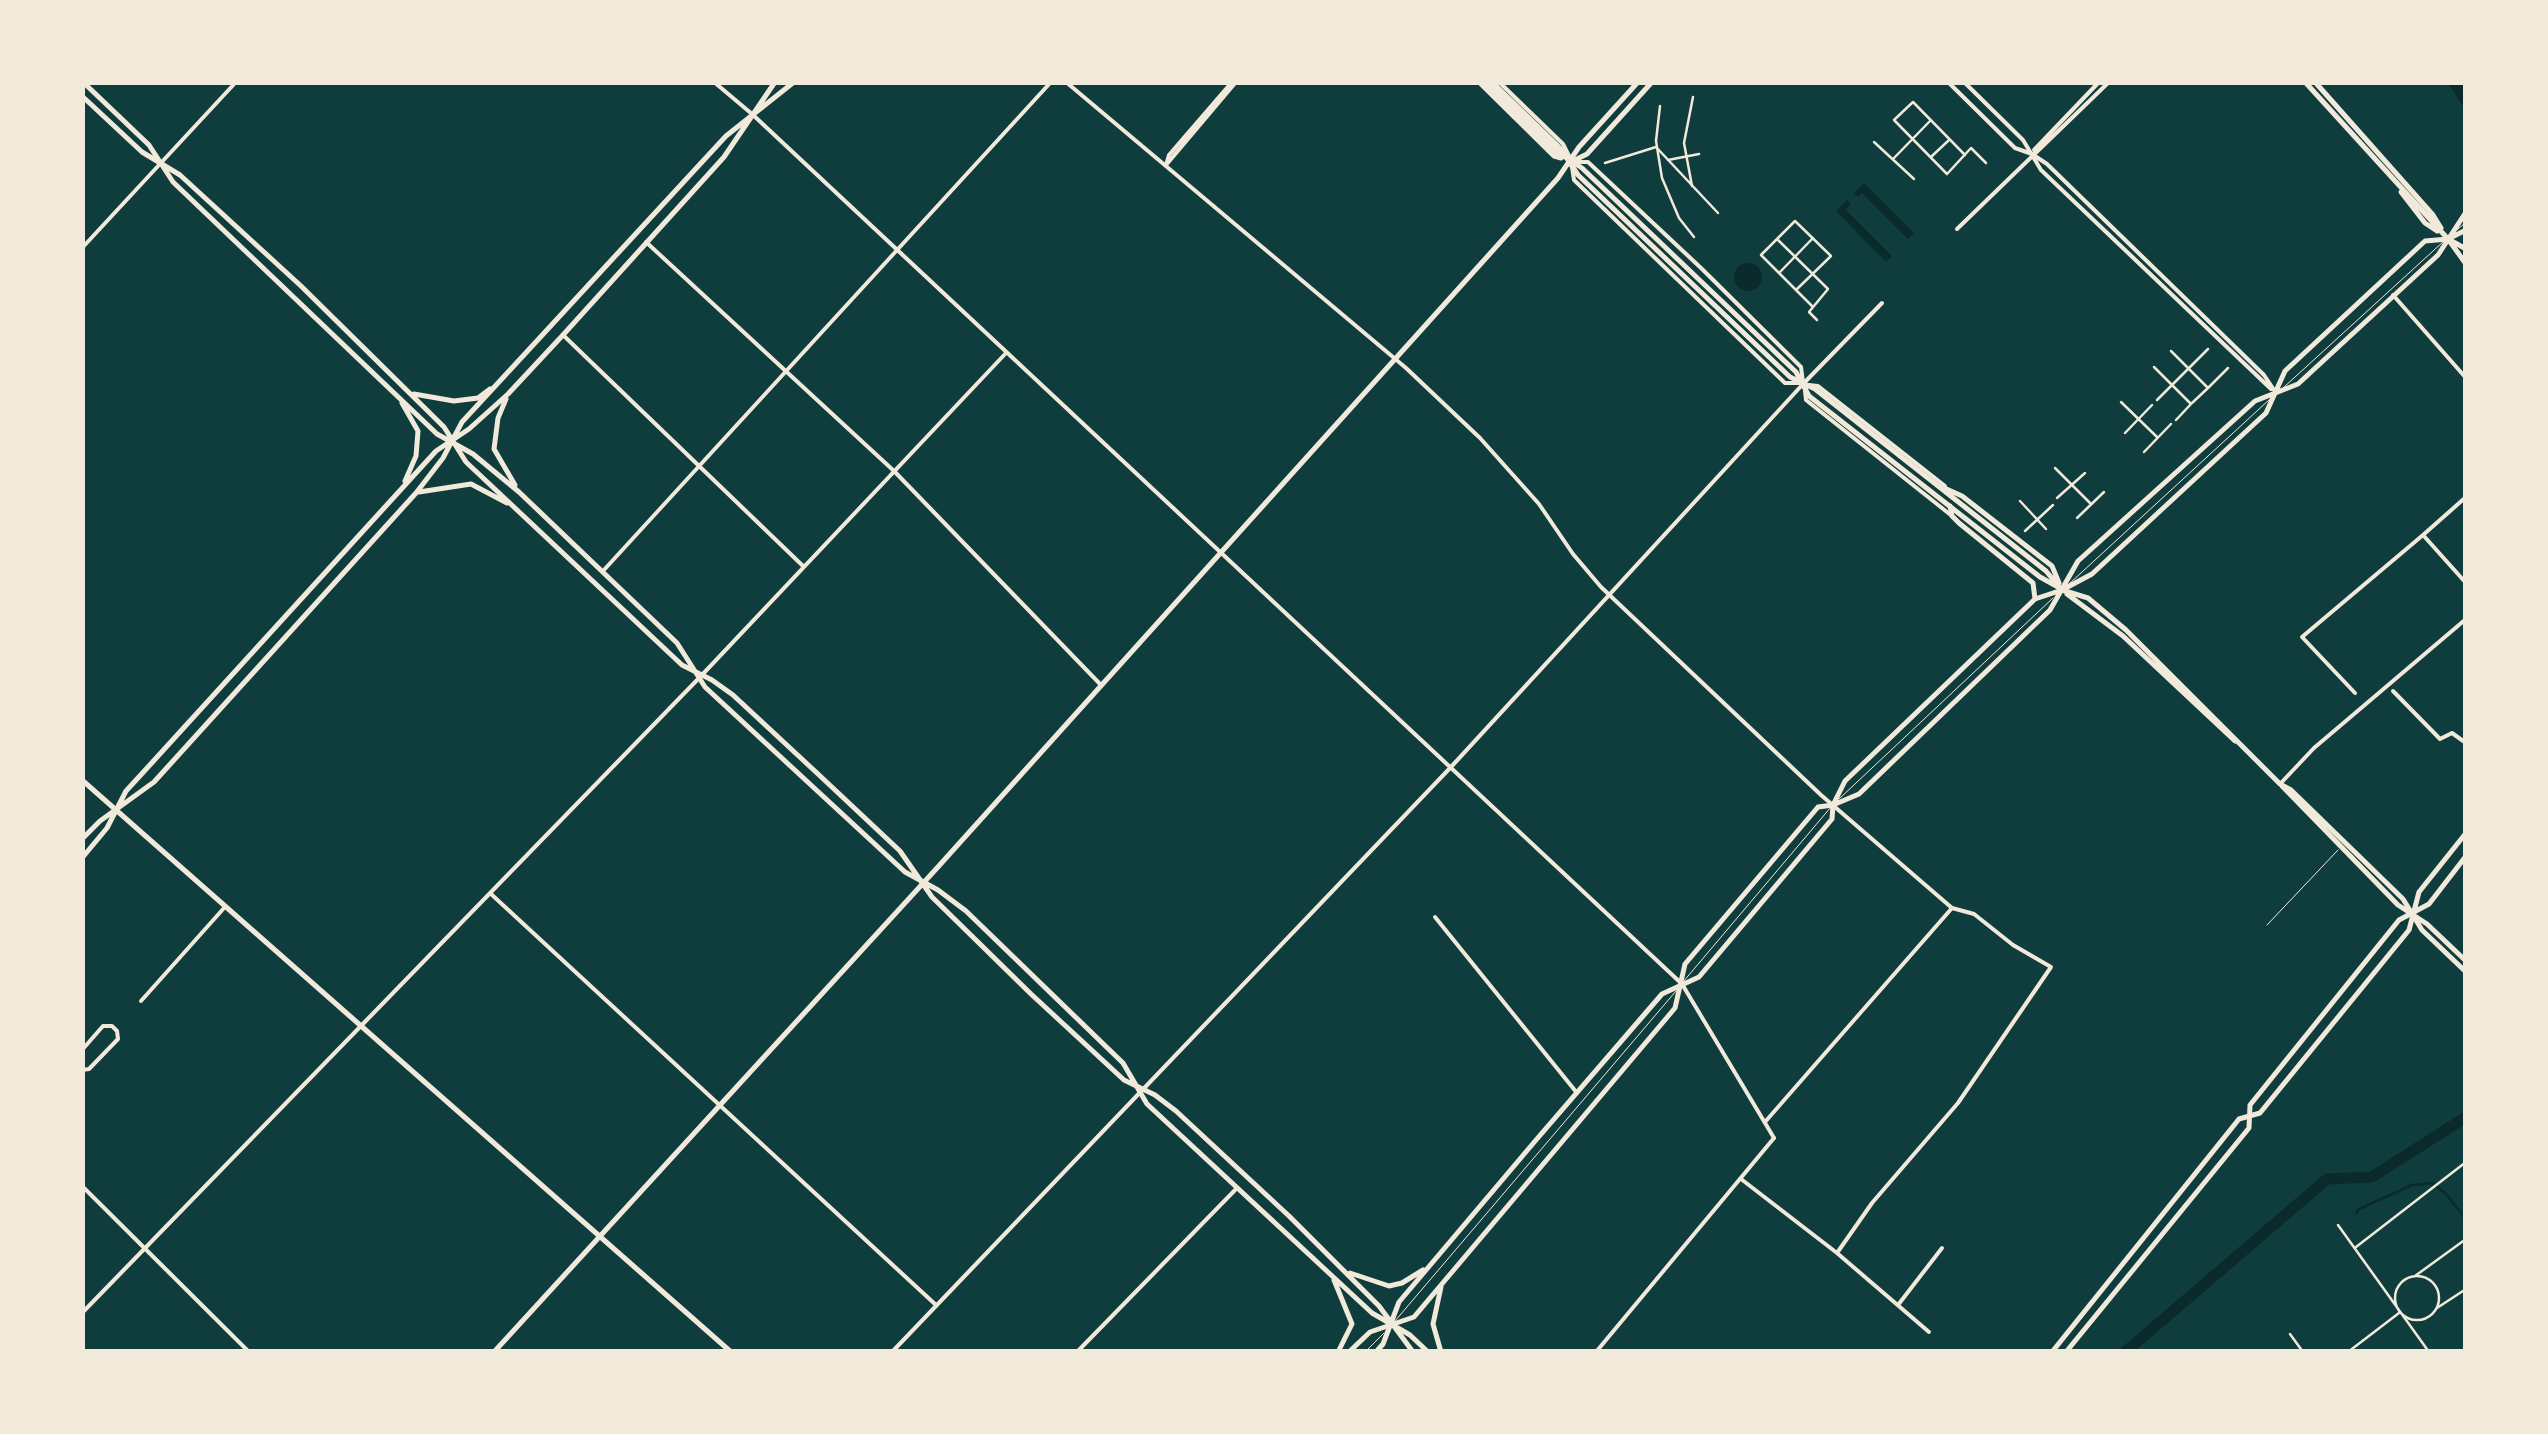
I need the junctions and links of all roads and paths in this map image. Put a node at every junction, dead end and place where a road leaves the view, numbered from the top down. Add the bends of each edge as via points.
1 (83, 82) edge
2 (236, 82) edge
3 (714, 82) edge
4 (775, 82) edge
5 (794, 82) edge
6 (1051, 82) edge
7 (1066, 82) edge
8 (1234, 82) edge
9 (1482, 82) edge
10 (1496, 82) edge
11 (1638, 82) edge
12 (1652, 82) edge
13 (1948, 82) edge
14 (1964, 82) edge
15 (2099, 82) edge
16 (2109, 82) edge
17 (2305, 82) edge
18 (2315, 82) edge
19 (82, 96) edge
20 (1693, 97) dead end
21 (1660, 106) dead end
22 (752, 114) junction
23 (1931, 120) junction
24 (1913, 139) junction
25 (1949, 139) junction
26 (1874, 142) dead end
27 (1656, 146) junction
28 (1699, 154) dead end
29 (2032, 154) junction
30 (1965, 155) junction
31 (1686, 157) junction
32 (1931, 158) junction
33 (1667, 160) junction
34 (1893, 160) junction
35 (161, 162) junction
36 (1572, 162) junction
37 (1605, 163) dead end
38 (1986, 163) dead end
39 (1166, 165) junction
40 (1914, 179) dead end
41 (1692, 188) junction
42 (2466, 212) edge
43 (1718, 213) dead end
44 (2466, 226) edge
45 (1957, 229) dead end
46 (1694, 237) dead end
47 (1813, 238) junction
48 (1777, 239) junction
49 (2448, 239) junction
50 (646, 242) junction
51 (82, 248) edge
52 (2466, 249) edge
53 (898, 252) junction
54 (1795, 256) junction
55 (2466, 264) edge
56 (1779, 273) junction
57 (1813, 274) junction
58 (1796, 290) junction
59 (2393, 295) junction
60 (1882, 303) dead end
61 (1813, 307) junction
62 (1817, 320) dead end
63 (563, 335) junction
64 (2208, 349) dead end
65 (2171, 351) dead end
66 (1006, 353) junction
67 (1396, 358) junction
68 (2154, 368) dead end
69 (2228, 368) dead end
70 (2189, 369) junction
71 (786, 372) junction
72 (2466, 378) edge
73 (500, 382) junction
74 (1803, 384) junction
75 (2172, 385) junction
76 (2208, 388) junction
77 (2276, 393) junction
78 (413, 394) junction
79 (508, 394) junction
80 (398, 396) junction
81 (2157, 400) dead end
82 (2121, 402) dead end
83 (2191, 404) junction
84 (2152, 405) dead end
85 (2138, 419) junction
86 (2176, 420) dead end
87 (2171, 424) dead end
88 (2125, 433) dead end
89 (2157, 438) junction
90 (453, 440) junction
91 (2144, 452) dead end
92 (700, 465) junction
93 (2055, 468) dead end
94 (894, 471) junction
95 (2085, 472) dead end
96 (1930, 482) junction
97 (2072, 484) junction
98 (402, 488) junction
99 (519, 492) junction
100 (2104, 492) dead end
101 (416, 493) junction
102 (1962, 496) junction
103 (2466, 497) edge
104 (2057, 498) dead end
105 (2020, 501) dead end
106 (2092, 504) junction
107 (2054, 505) dead end
108 (513, 506) junction
109 (1950, 506) junction
110 (1952, 516) junction
111 (2077, 518) dead end
112 (2038, 519) junction
113 (2046, 528) dead end
114 (2025, 531) dead end
115 (2423, 535) junction
116 (1221, 551) junction
117 (804, 566) junction
118 (602, 571) junction
119 (2466, 583) edge
120 (2062, 590) junction
121 (1609, 595) junction
122 (2035, 598) junction
123 (2466, 619) edge
124 (701, 676) junction
125 (1100, 684) junction
126 (2394, 691) dead end
127 (2355, 693) dead end
128 (2466, 742) edge
129 (1451, 767) junction
130 (82, 780) edge
131 (2280, 784) junction
132 (1833, 805) junction
133 (116, 809) junction
134 (2466, 833) edge
135 (82, 839) edge
136 (2340, 848) junction
137 (2466, 856) edge
138 (82, 858) edge
139 (924, 883) junction
140 (491, 894) junction
141 (226, 906) junction
142 (1952, 908) junction
143 (2410, 914) junction
144 (1435, 917) dead end
145 (2268, 925) dead end
146 (2466, 961) edge
147 (2466, 972) edge
148 (1682, 984) junction
149 (141, 1001) dead end
150 (363, 1026) junction
151 (82, 1050) edge
152 (82, 1070) edge
153 (1140, 1090) junction
154 (1577, 1093) junction
155 (722, 1104) junction
156 (2248, 1116) junction
157 (1766, 1122) junction
158 (2466, 1162) edge
159 (1741, 1178) junction
160 (82, 1186) edge
161 (1237, 1188) junction
162 (2338, 1225) dead end
163 (601, 1236) junction
164 (2466, 1239) edge
165 (145, 1248) junction
166 (1942, 1248) dead end
167 (2354, 1248) junction
168 (1837, 1253) junction
169 (1430, 1266) junction
170 (1349, 1273) junction
171 (2415, 1276) junction
172 (1333, 1277) junction
173 (1442, 1282) junction
174 (2466, 1288) edge
175 (936, 1304) junction
176 (1898, 1305) junction
177 (2436, 1309) junction
178 (2400, 1312) junction
179 (82, 1313) edge
180 (1392, 1324) junction
181 (1929, 1332) dead end
182 (2290, 1334) dead end
183 (249, 1352) edge
184 (494, 1352) edge
185 (731, 1352) edge
186 (892, 1352) edge
187 (1076, 1352) edge
188 (1338, 1352) edge
189 (1350, 1352) edge
190 (1365, 1352) edge
191 (1376, 1352) edge
192 (1413, 1352) edge
193 (1428, 1352) edge
194 (1441, 1352) edge
195 (1596, 1352) edge
196 (2052, 1352) edge
197 (2066, 1352) edge
198 (2303, 1352) edge
199 (2348, 1352) edge
200 (2429, 1352) edge

1 - 35 main road
2 - 35 street
3 - 22 street
4 - 22 main road
5 - 22 main road
6 - 53 street
7 - 39 street
8 - 39 street
9 - 36 main road via 1554,156
10 - 36 main road
11 - 36 main road
12 - 36 main road
13 - 29 street via 2014,148
14 - 29 street
15 - 29 street
16 - 29 street
17 - 49 main road via 2425,222
18 - 49 main road
19 - 35 main road
20 - 31 street
21 - 27 street
22 - 50 main road via 724,157
22 - 53 street
22 - 73 main road
23 - 24 street
23 - 24 street via 1913,102 1894,120
23 - 25 street
24 - 32 street
24 - 34 street
25 - 30 street
25 - 32 street
26 - 34 street
27 - 33 street
27 - 37 street
27 - 46 street via 1666,191
28 - 31 street
29 - 45 street
29 - 77 street via 2041,170
30 - 32 street via 1948,174
30 - 38 street via 1971,148
31 - 33 street
31 - 41 street
33 - 41 street
34 - 40 street
35 - 51 street
35 - 78 main road
35 - 80 main road via 173,182
36 - 67 main road
36 - 74 main road
36 - 74 street via 1574,180 1588,194 1785,383
39 - 67 street
41 - 43 street
42 - 49 main road
44 - 49 main road
47 - 48 street via 1795,220
47 - 54 street
47 - 57 street via 1831,256
48 - 54 street
48 - 56 street via 1761,254
49 - 52 main road
49 - 55 main road
49 - 59 main road
49 - 77 lane
49 - 77 main road via 2425,241 2285,371
50 - 63 main road
50 - 71 street
53 - 66 street
53 - 71 street
54 - 56 street
54 - 57 street
56 - 58 street
57 - 58 street
57 - 61 street via 1828,289
58 - 61 street
59 - 72 street
59 - 77 main road via 2298,384
60 - 74 street
61 - 62 street via 1809,312
63 - 79 main road
63 - 92 street
64 - 70 street
65 - 70 street
66 - 94 street
66 - 116 street
67 - 116 main road
67 - 121 street via 1480,438
68 - 75 street
69 - 76 street
70 - 75 street
70 - 76 street
71 - 92 street
71 - 94 street
73 - 78 main road via 478,398 454,402
73 - 90 main road
74 - 96 main road
74 - 102 street via 1818,386
74 - 109 main road via 1809,396
74 - 110 street via 1806,400
74 - 121 street
75 - 81 street
75 - 83 street
76 - 83 street
77 - 120 main road via 2266,413 2092,574
77 - 120 main road via 2255,401 2078,562
78 - 90 main road
79 - 90 main road
79 - 99 main road via 494,449
80 - 90 main road via 437,434
80 - 98 main road via 418,431
82 - 85 street
83 - 86 street
84 - 85 street
85 - 88 street
85 - 89 street
87 - 89 street
89 - 91 street
90 - 98 main road
90 - 99 main road
90 - 101 main road
90 - 108 main road via 466,462
92 - 117 street
92 - 118 street
93 - 97 street
94 - 117 street
94 - 125 street
95 - 97 street
96 - 102 main road
96 - 120 main road
97 - 104 street
97 - 106 street
98 - 133 main road
99 - 118 main road
100 - 106 street
101 - 108 main road via 470,484
101 - 133 main road via 154,782
102 - 120 main road via 2052,566
103 - 115 street
105 - 112 street
106 - 111 street
107 - 112 street
108 - 124 main road
109 - 110 main road
109 - 120 main road
110 - 122 main road via 2029,579
112 - 113 street
112 - 114 street
115 - 119 street
115 - 127 street via 2302,637
116 - 125 main road
116 - 129 street
117 - 124 street
118 - 124 main road via 677,643
120 - 122 main road
120 - 131 main road via 2123,636
120 - 132 main road via 2050,610 1859,794
121 - 129 street
121 - 132 street
122 - 132 main road via 1845,781
123 - 131 street
124 - 139 main road via 733,695 798,755 900,851
124 - 139 main road via 705,687
124 - 140 street
125 - 139 main road
126 - 128 street via 2440,739 2452,732
129 - 148 street
129 - 153 street
130 - 133 main road
131 - 136 main road
131 - 143 main road
132 - 142 street
132 - 148 main road via 1832,819 1765,899 1699,977
132 - 148 main road via 1818,807 1762,872 1685,964
133 - 135 main road
133 - 138 main road
133 - 141 main road
134 - 143 main road via 2419,892
136 - 143 main road
136 - 145 lane
137 - 143 main road via 2430,904
139 - 153 main road via 1025,988
139 - 153 main road via 1005,948 1124,1063
139 - 155 main road
140 - 150 street
140 - 155 street
141 - 149 street
141 - 150 main road
142 - 157 street
142 - 168 street via 1974,914 2051,967 1958,1103
143 - 146 main road
143 - 147 main road
143 - 156 main road via 2262,1090
143 - 156 main road via 2409,930 2260,1113
144 - 154 street
148 - 154 main road via 1662,994
148 - 157 street
148 - 173 main road via 1674,1008
148 - 180 lane
150 - 163 main road
150 - 165 street
151 - 152 street via 103,1026 117,1031 118,1038
153 - 161 main road
153 - 170 main road via 1176,1111
153 - 175 street
154 - 169 main road
155 - 163 main road
155 - 175 street
156 - 196 main road via 2239,1119
156 - 197 main road via 2248,1128
157 - 159 street via 1774,1138
158 - 167 street
159 - 168 street
159 - 195 street
160 - 165 street
161 - 172 main road
161 - 187 street
162 - 167 street
163 - 184 main road
163 - 185 main road
164 - 171 street
165 - 179 street
165 - 183 street
166 - 176 street
167 - 178 street
168 - 176 street
169 - 170 main road via 1389,1286
169 - 180 main road via 1399,1302
170 - 180 main road
171 - 177 street via 2437,1289
171 - 178 street via 2396,1292
172 - 180 main road
172 - 188 main road via 1352,1324
173 - 180 main road via 1414,1316
173 - 194 main road via 1432,1324
174 - 177 street
175 - 186 street
176 - 181 street
177 - 178 street via 2418,1320
178 - 199 street
178 - 200 street
180 - 189 main road via 1370,1332
180 - 190 lane
180 - 191 main road
180 - 192 main road
180 - 193 main road
182 - 198 street

